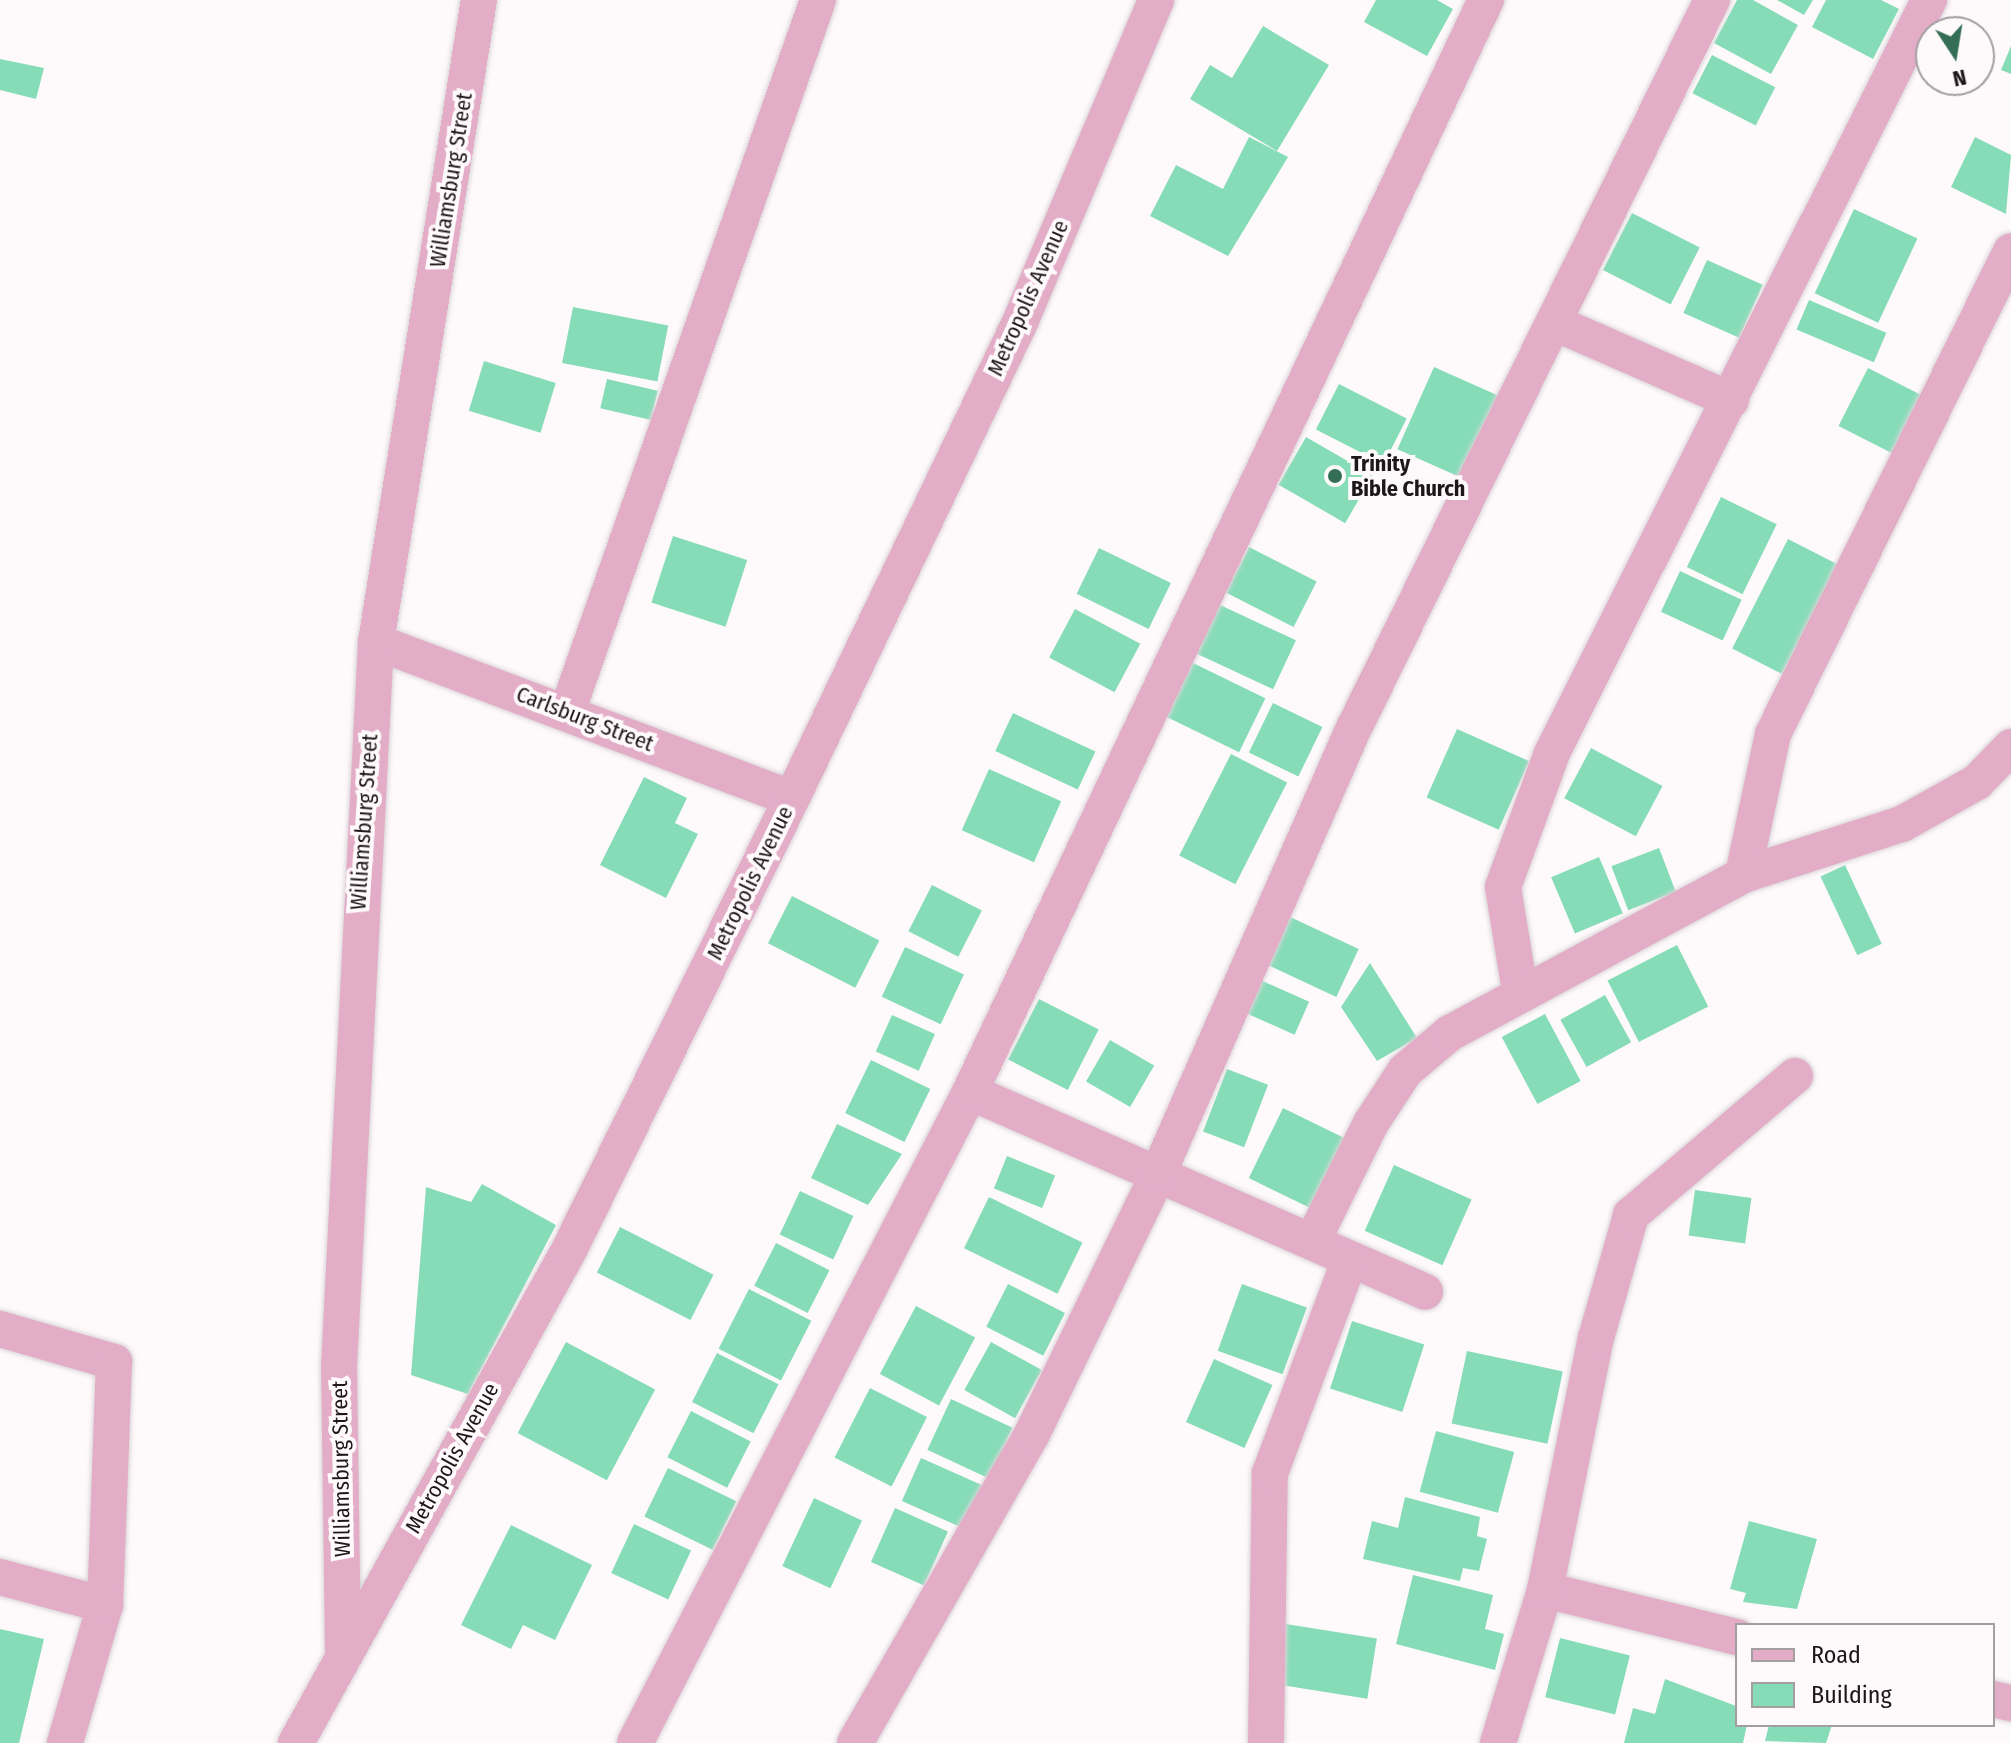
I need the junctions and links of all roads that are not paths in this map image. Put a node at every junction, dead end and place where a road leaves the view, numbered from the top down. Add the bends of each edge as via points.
1 (479, 0) edge
2 (818, 0) edge
3 (1156, 0) edge
4 (1486, 0) edge
5 (1712, 0) edge
6 (1929, 0) edge
7 (2011, 251) edge
8 (1557, 324) junction
9 (1731, 400) junction
10 (376, 642) junction
11 (567, 712) junction
12 (2011, 747) edge
13 (792, 798) junction
14 (1743, 875) junction
15 (1520, 991) junction
16 (1795, 1076) dead end
17 (970, 1092) junction
18 (1158, 1174) junction
19 (1312, 1242) junction
20 (1350, 1259) junction
21 (1425, 1292) dead end
22 (0, 1329) edge
23 (0, 1577) edge
24 (1545, 1590) junction
25 (105, 1605) junction
26 (1735, 1637) edge
27 (343, 1652) junction
28 (65, 1743) edge
29 (296, 1743) edge
30 (635, 1743) edge
31 (855, 1743) edge
32 (1266, 1743) edge
33 (1498, 1743) edge

1 - 10 street, Williamsburg Street
2 - 11 street
3 - 13 street, Metropolis Avenue via 1021,320
4 - 17 street
5 - 8 street
6 - 9 street
7 - 14 street via 1773,734
8 - 9 street
8 - 18 street via 1355,726
9 - 15 street via 1552,753 1503,887
10 - 11 street, Carlsburg Street
10 - 27 street, Williamsburg Street via 339,1367
11 - 13 street, Carlsburg Street
12 - 14 street via 1977,782 1902,824
13 - 27 street, Metropolis Avenue via 569,1250
14 - 15 street
15 - 19 street via 1405,1071
16 - 24 street via 1631,1215 1596,1338
17 - 18 street
17 - 30 street
18 - 19 street
18 - 31 street via 1032,1434
19 - 20 street
20 - 21 street
20 - 32 street via 1270,1473
22 - 25 street via 114,1362
23 - 25 street
24 - 26 street
24 - 33 street
25 - 28 street
27 - 29 street, Metropolis Avenue

